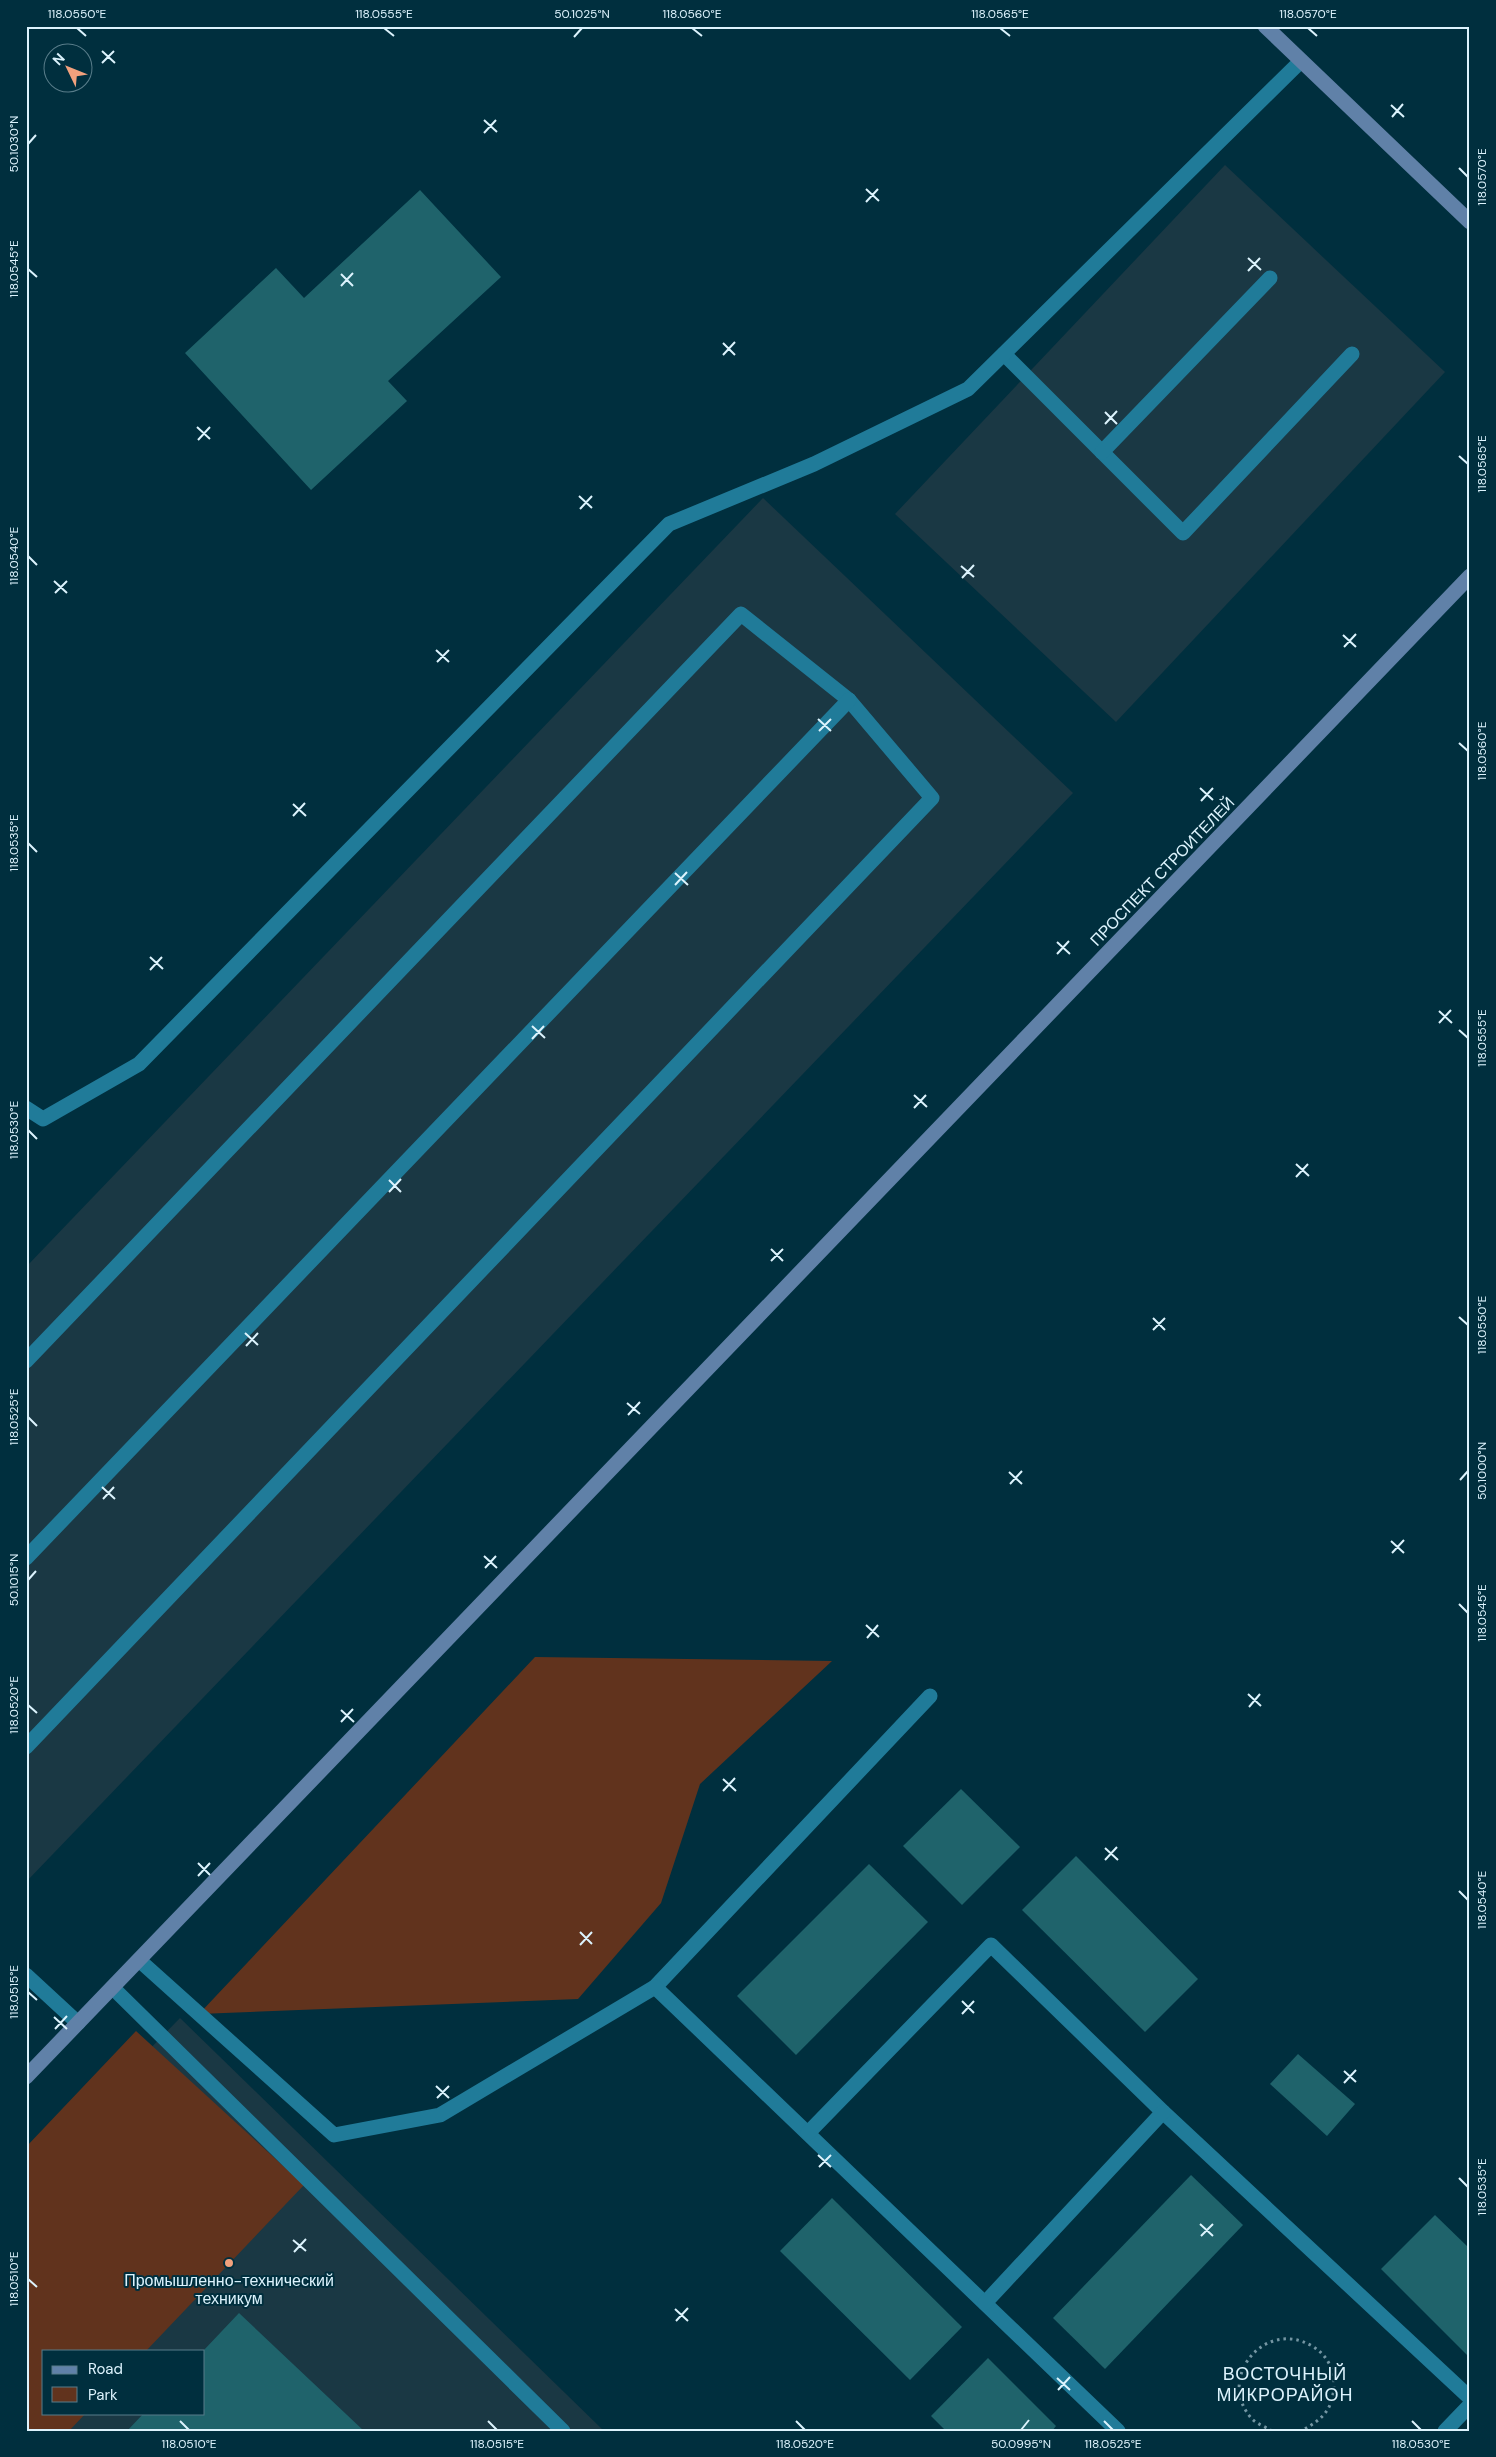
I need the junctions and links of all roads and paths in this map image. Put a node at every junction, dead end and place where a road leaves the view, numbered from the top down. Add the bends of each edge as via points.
1 (1265, 26) edge
2 (1301, 61) junction
3 (1470, 222) edge
4 (1270, 278) dead end
5 (1004, 354) junction
6 (1352, 354) dead end
7 (1102, 452) junction
8 (1470, 576) edge
9 (849, 700) junction
10 (26, 1108) edge
11 (26, 1361) edge
12 (26, 1558) edge
13 (930, 1696) dead end
14 (26, 1747) edge
15 (139, 1960) junction
16 (26, 1975) edge
17 (655, 1987) junction
18 (113, 1988) junction
19 (78, 2024) junction
20 (26, 2078) edge
21 (1163, 2112) junction
22 (808, 2133) junction
23 (985, 2303) junction
24 (1470, 2398) edge
25 (1470, 2405) edge
26 (563, 2431) edge
27 (1118, 2431) edge
28 (1272, 2431) edge
29 (1302, 2431) edge
30 (1444, 2431) edge

1 - 2 street
2 - 3 street
2 - 5 lane
4 - 7 lane
5 - 7 lane
5 - 10 lane via 968,389 814,464 669,524 139,1064 43,1119
6 - 7 lane via 1182,533
8 - 15 street, ПРОСПЕКТ СТРОИТЕЛЕЙ
9 - 11 lane via 741,614
9 - 12 lane
9 - 14 lane via 932,798
13 - 17 lane
15 - 17 lane via 334,2135 440,2115
15 - 18 street, ПРОСПЕКТ СТРОИТЕЛЕЙ
16 - 19 lane
17 - 22 lane
18 - 19 street, ПРОСПЕКТ СТРОИТЕЛЕЙ
18 - 26 lane
19 - 20 street, ПРОСПЕКТ СТРОИТЕЛЕЙ
21 - 22 lane via 991,1945
21 - 23 lane
21 - 24 lane
22 - 23 lane
23 - 27 lane
25 - 30 lane
28 - 29 path via 1252,2419 1240,2397 1240,2372 1253,2351 1275,2339 1300,2339 1322,2352 1334,2374 1334,2399 1321,2420

